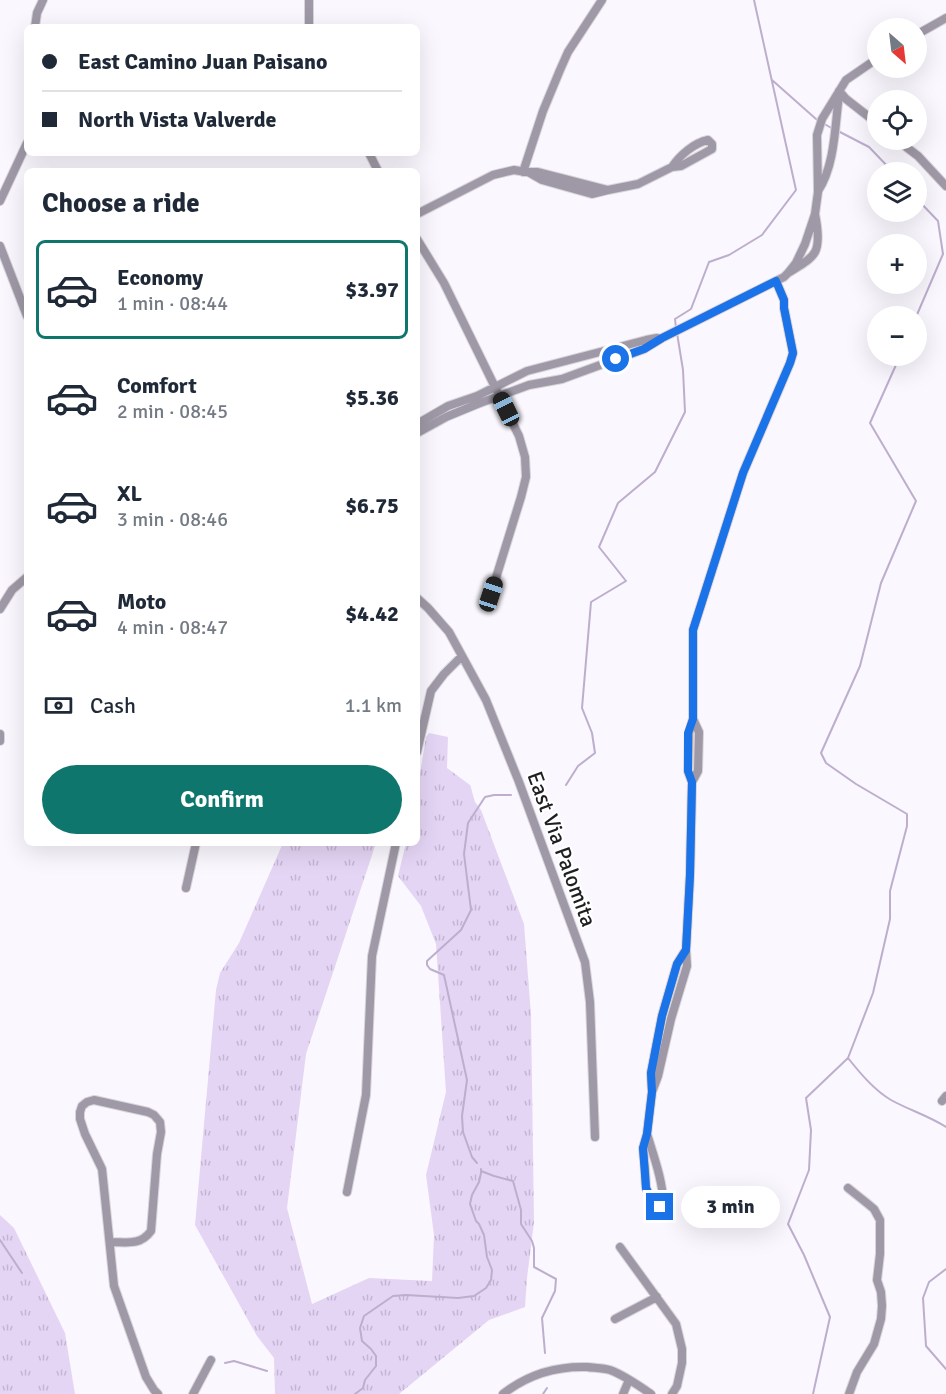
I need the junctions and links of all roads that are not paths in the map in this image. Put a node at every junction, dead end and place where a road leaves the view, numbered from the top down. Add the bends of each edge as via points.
1 (43, 0) edge
2 (309, 0) edge
3 (602, 0) edge
4 (946, 18) edge
5 (35, 24) edge
6 (309, 24) edge
7 (927, 29) edge
8 (867, 66) edge
9 (839, 91) junction
10 (867, 115) edge
11 (24, 149) edge
12 (910, 150) edge
13 (672, 167) junction
14 (526, 172) junction
15 (946, 186) edge
16 (818, 192) junction
17 (0, 201) edge
18 (420, 212) edge
19 (815, 214) junction
20 (420, 244) edge
21 (0, 246) edge
22 (788, 273) junction
23 (776, 281) junction
24 (24, 308) edge
25 (662, 338) junction
26 (495, 387) junction
27 (499, 396) junction
28 (420, 422) edge
29 (420, 431) edge
30 (24, 580) edge
31 (491, 594) dead end
32 (420, 601) edge
33 (0, 609) edge
34 (462, 656) junction
35 (0, 734) edge
36 (420, 739) edge
37 (0, 741) edge
38 (195, 846) edge
39 (395, 846) edge
40 (186, 888) dead end
41 (647, 1134) junction
42 (595, 1137) dead end
43 (848, 1188) dead end
44 (346, 1192) dead end
45 (110, 1242) junction
46 (620, 1247) dead end
47 (657, 1297) junction
48 (615, 1318) dead end
49 (211, 1360) dead end
50 (629, 1380) junction
51 (158, 1394) edge
52 (194, 1394) edge
53 (503, 1394) edge
54 (623, 1394) edge
55 (651, 1394) edge
56 (672, 1394) edge
57 (849, 1394) edge

1 - 5 street
2 - 6 street
3 - 14 street via 560,70 543,111
4 - 7 street
8 - 9 street
9 - 10 street
9 - 16 street via 830,159
9 - 16 street via 817,135
11 - 17 street
12 - 15 street
13 - 13 street via 701,156 712,149 712,144 708,140 699,142
13 - 14 street via 638,184 608,190
14 - 18 street via 514,170 485,178
16 - 19 street
19 - 22 street via 805,244
19 - 22 street via 816,251
20 - 26 street via 444,283
21 - 24 street
22 - 23 street
23 - 25 street
23 - 41 street via 784,300 793,353 743,473 693,630 686,950 677,964 662,1016 651,1073
25 - 26 street via 527,371
25 - 27 street via 644,349 562,379
26 - 27 street
26 - 28 street
27 - 29 street
27 - 31 street via 519,436 526,470
30 - 33 street
32 - 34 street, East Via Palomita via 449,632
34 - 36 street via 431,691
34 - 42 street, East Via Palomita via 486,700 519,782 585,962
35 - 37 street
38 - 40 street
39 - 44 street via 372,956 366,1095
41 - 41 street via 643,1148 646,1188 653,1203 660,1207 663,1197
43 - 57 street via 874,1209 880,1220 877,1280 882,1306 874,1344
45 - 45 street via 102,1169 80,1119 82,1101 148,1112 161,1119 148,1239
45 - 51 street via 114,1286 146,1377
46 - 47 street
47 - 48 street
47 - 56 street via 676,1324 682,1349 680,1377
49 - 52 street
50 - 53 street via 611,1370 562,1367 524,1380
50 - 54 street
50 - 55 street

